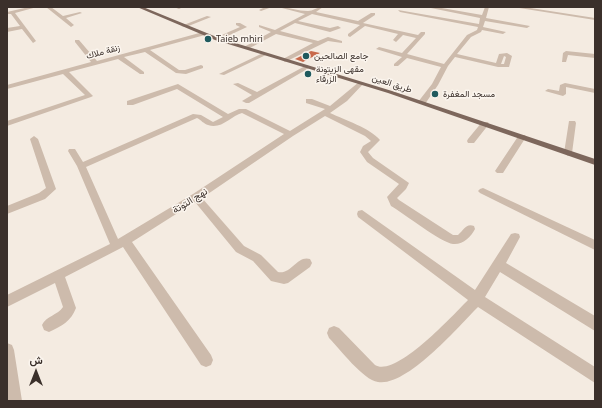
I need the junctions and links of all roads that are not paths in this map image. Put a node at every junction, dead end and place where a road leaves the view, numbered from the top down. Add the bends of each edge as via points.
1 (34, 7) edge
2 (48, 7) edge
3 (139, 7) edge
4 (234, 7) edge
5 (238, 7) edge
6 (270, 7) edge
7 (280, 7) edge
8 (321, 7) edge
9 (428, 7) edge
10 (487, 7) edge
11 (515, 7) edge
12 (553, 7) edge
13 (530, 8) edge
14 (261, 10) dead end
15 (10, 12) edge
16 (400, 12) dead end
17 (551, 12) junction
18 (80, 13) dead end
19 (310, 13) junction
20 (373, 14) dead end
21 (62, 18) junction
22 (209, 18) dead end
23 (483, 18) junction
24 (595, 18) edge
25 (295, 22) junction
26 (359, 23) junction
27 (238, 24) dead end
28 (365, 24) junction
29 (71, 25) dead end
30 (184, 26) junction
31 (261, 26) dead end
32 (527, 26) dead end
33 (23, 27) junction
34 (480, 27) junction
35 (338, 28) dead end
36 (410, 29) dead end
37 (7, 30) edge
38 (276, 32) junction
39 (503, 32) dead end
40 (404, 33) junction
41 (203, 34) junction
42 (350, 35) dead end
43 (217, 39) junction
44 (396, 40) dead end
45 (33, 41) dead end
46 (77, 41) dead end
47 (340, 42) dead end
48 (318, 43) junction
49 (583, 47) dead end
50 (246, 48) junction
51 (379, 49) dead end
52 (146, 50) junction
53 (265, 54) junction
54 (454, 55) junction
55 (586, 55) junction
56 (404, 56) junction
57 (595, 56) edge
58 (120, 57) junction
59 (285, 60) junction
60 (564, 61) dead end
61 (95, 64) junction
62 (396, 65) dead end
63 (498, 65) dead end
64 (445, 66) junction
65 (201, 67) dead end
66 (307, 67) junction
67 (65, 72) junction
68 (142, 73) dead end
69 (222, 74) dead end
70 (360, 83) junction
71 (236, 84) dead end
72 (7, 87) edge
73 (548, 91) dead end
74 (595, 91) edge
75 (257, 95) junction
76 (246, 100) dead end
77 (309, 101) dead end
78 (422, 102) junction
79 (130, 103) dead end
80 (328, 111) junction
81 (228, 117) junction
82 (572, 123) dead end
83 (7, 124) edge
84 (485, 124) junction
85 (290, 134) junction
86 (522, 137) junction
87 (34, 139) dead end
88 (471, 141) dead end
89 (72, 151) dead end
90 (568, 153) junction
91 (595, 162) edge
92 (81, 166) junction
93 (500, 171) dead end
94 (483, 191) dead end
95 (196, 197) junction
96 (7, 210) edge
97 (362, 214) dead end
98 (470, 229) dead end
99 (515, 236) dead end
100 (121, 244) junction
101 (595, 245) edge
102 (306, 263) dead end
103 (498, 264) junction
104 (58, 276) junction
105 (477, 299) junction
106 (7, 301) edge
107 (595, 324) edge
108 (49, 325) dead end
109 (334, 333) dead end
110 (7, 350) edge
111 (206, 360) dead end
112 (595, 376) edge
113 (14, 401) edge

1 - 15 street
2 - 21 street
3 - 30 main road, طريق العين
4 - 5 street
6 - 14 street
7 - 19 street
8 - 19 street
9 - 23 street
10 - 23 street
11 - 13 street
12 - 17 street
13 - 17 street
15 - 33 street
16 - 34 street
17 - 24 street
18 - 21 street
19 - 25 street
19 - 26 street
20 - 26 street
21 - 29 street
22 - 30 street
23 - 32 street
23 - 34 street
25 - 35 street via 330,30
25 - 38 street
26 - 28 street
27 - 43 street via 244,28
28 - 40 street
28 - 42 street
30 - 41 main road, طريق العين
31 - 38 street
33 - 37 street
33 - 45 street
34 - 39 street
34 - 54 street
36 - 40 street
38 - 48 street
38 - 50 street
40 - 44 street
40 - 56 street via 421,35
41 - 43 main road, طريق العين
41 - 52 street, زنقة ملاك
43 - 50 main road, طريق العين
46 - 61 street
47 - 48 street via 328,39
48 - 59 street
49 - 55 street
50 - 53 main road, طريق العين
51 - 56 street
52 - 58 street, زنقة ملاك
52 - 65 street via 178,72
53 - 59 main road, طريق العين
53 - 69 street
54 - 63 street
54 - 64 street
55 - 57 street
55 - 60 street via 566,53
56 - 62 street
56 - 64 street
58 - 61 street, زنقة ملاك
58 - 68 street
59 - 66 main road, طريق العين
61 - 67 street, زنقة ملاك
64 - 78 street
66 - 70 main road, طريق العين
66 - 75 street
67 - 72 street, زنقة ملاك
67 - 83 street via 89,96
70 - 78 main road, طريق العين
70 - 80 street, نهج التوتة
71 - 75 street
73 - 74 street via 562,94 562,86 565,84
75 - 76 street
77 - 80 street
78 - 84 main road, طريق العين
79 - 81 street via 178,86
80 - 85 street, نهج التوتة
80 - 98 street via 376,140 364,150 364,154 404,183 392,197 395,203 454,241 462,239
81 - 85 street via 243,111
81 - 92 street via 213,124 201,116 196,116
82 - 90 street
84 - 86 main road, طريق العين
84 - 88 street
85 - 95 street, نهج التوتة
86 - 90 main road, طريق العين
86 - 93 street
87 - 96 street via 51,189 42,196
89 - 92 street
90 - 91 main road, طريق العين
92 - 100 street
94 - 101 street
95 - 100 street, نهج التوتة
95 - 102 street via 240,248 257,258 275,277 290,276
97 - 105 street
99 - 103 street
100 - 104 street, نهج التوتة
100 - 111 street
103 - 105 street
103 - 107 street
104 - 106 street, نهج التوتة
104 - 108 street via 70,308 64,318
105 - 109 street via 425,351 404,367 384,375 378,375 370,370
105 - 112 street
110 - 113 street

